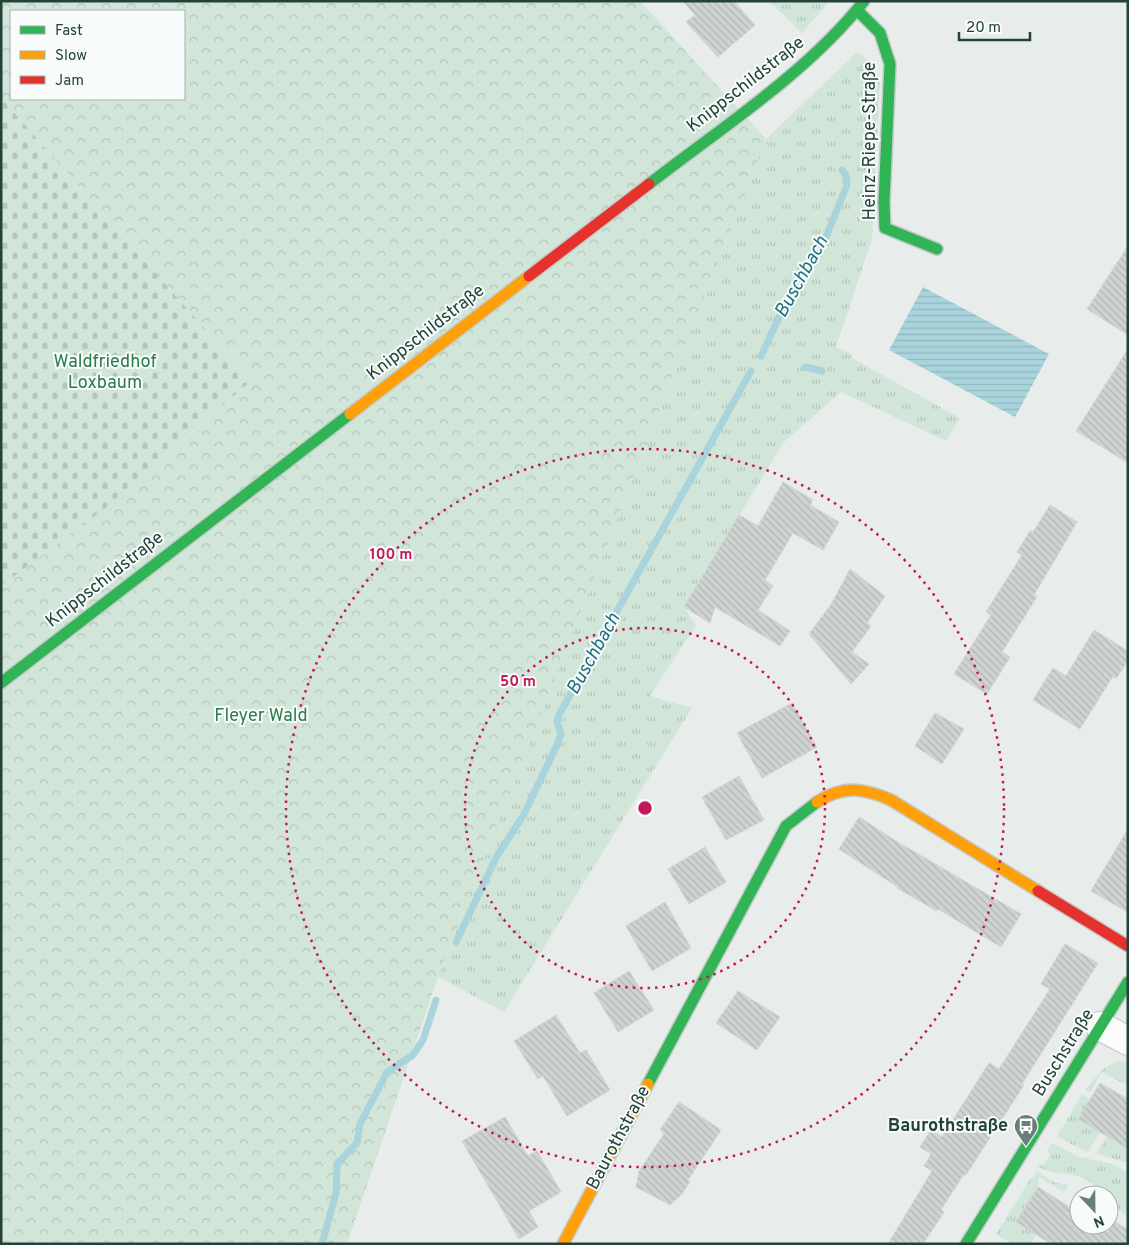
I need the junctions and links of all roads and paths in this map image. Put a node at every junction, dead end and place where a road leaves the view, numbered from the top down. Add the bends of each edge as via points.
1 (861, 6) edge
2 (937, 249) dead end
3 (1, 683) edge
4 (1128, 946) edge
5 (1128, 982) edge
6 (1100, 1026) junction
7 (1128, 1040) edge
8 (563, 1244) edge
9 (966, 1244) edge

1 - 2 street, Heinz-Riepe-Straße via 880,33 890,64 885,228
1 - 3 street, Knippschildstraße via 808,61
4 - 8 street, Baurothstraße via 891,800 860,788 820,800 786,826
5 - 6 street, Buschstraße
6 - 7 street
6 - 9 street, Buschstraße

